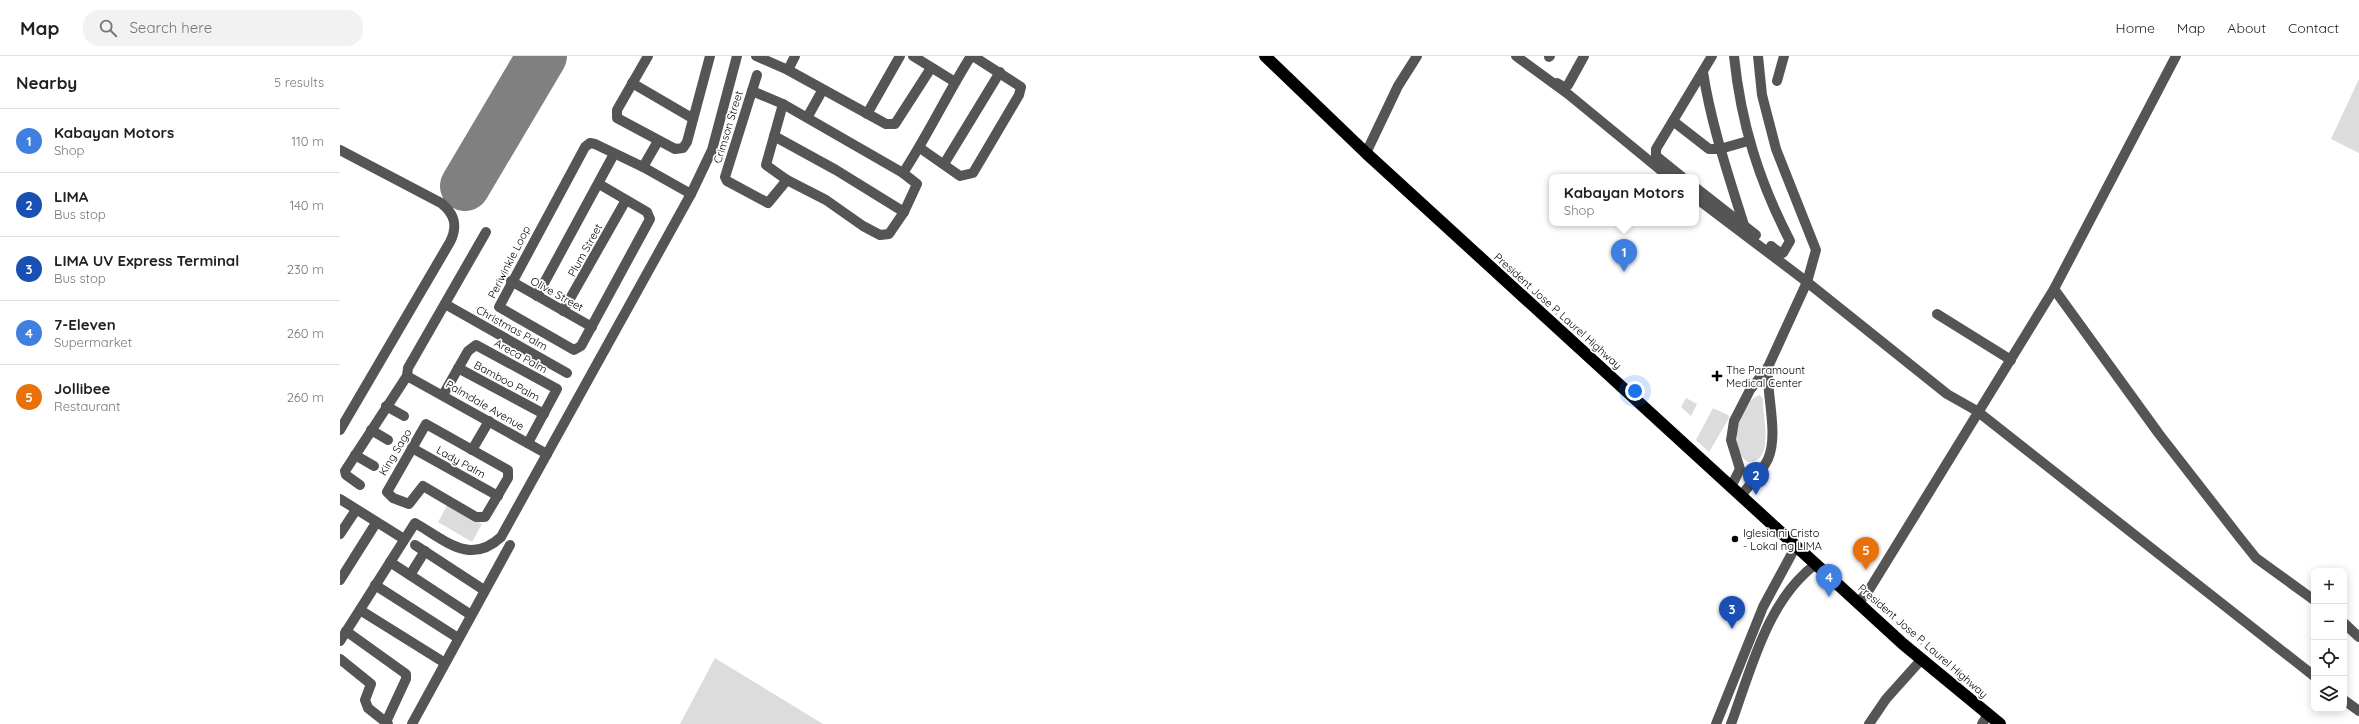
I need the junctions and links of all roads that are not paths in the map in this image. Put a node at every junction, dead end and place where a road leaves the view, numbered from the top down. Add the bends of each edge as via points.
1 (648, 56) edge
2 (710, 56) edge
3 (737, 56) edge
4 (756, 56) edge
5 (795, 56) edge
6 (900, 56) edge
7 (913, 56) edge
8 (972, 56) edge
9 (1265, 56) edge
10 (1416, 56) edge
11 (1516, 56) edge
12 (1584, 56) edge
13 (1712, 56) edge
14 (1734, 56) edge
15 (1758, 56) edge
16 (1784, 56) edge
17 (2176, 56) edge
18 (931, 68) junction
19 (788, 70) junction
20 (1000, 72) junction
21 (1703, 72) junction
22 (757, 75) dead end
23 (1548, 76) dead end
24 (1777, 81) dead end
25 (954, 82) junction
26 (632, 83) junction
27 (752, 91) junction
28 (822, 91) junction
29 (783, 104) junction
30 (867, 114) junction
31 (808, 116) junction
32 (692, 118) junction
33 (1673, 121) junction
34 (774, 136) junction
35 (658, 141) junction
36 (1748, 142) junction
37 (920, 148) junction
38 (1720, 149) junction
39 (340, 150) edge
40 (1366, 153) junction
41 (614, 154) junction
42 (944, 164) junction
43 (643, 167) junction
44 (904, 173) junction
45 (1665, 174) edge
46 (1678, 174) edge
47 (787, 180) junction
48 (599, 184) junction
49 (1699, 190) edge
50 (691, 194) junction
51 (626, 200) junction
52 (1699, 200) edge
53 (904, 212) junction
54 (1744, 225) junction
55 (486, 232) dead end
56 (511, 281) junction
57 (1807, 282) junction
58 (2054, 289) junction
59 (537, 296) junction
60 (445, 304) junction
61 (563, 311) junction
62 (1936, 314) dead end
63 (592, 327) junction
64 (2011, 360) junction
65 (1768, 367) junction
66 (458, 368) junction
67 (567, 373) dead end
68 (408, 376) junction
69 (443, 395) junction
70 (386, 406) junction
71 (1977, 411) junction
72 (544, 414) junction
73 (404, 416) dead end
74 (489, 421) junction
75 (340, 430) edge
76 (371, 430) junction
77 (388, 440) dead end
78 (528, 443) junction
79 (412, 448) junction
80 (472, 450) junction
81 (548, 454) junction
82 (355, 455) junction
83 (374, 466) dead end
84 (360, 485) dead end
85 (1731, 487) junction
86 (498, 496) junction
87 (1741, 496) junction
88 (340, 499) edge
89 (356, 510) junction
90 (376, 523) junction
91 (341, 531) edge
92 (404, 539) junction
93 (415, 545) dead end
94 (510, 545) dead end
95 (1796, 546) junction
96 (425, 551) junction
97 (390, 562) junction
98 (1816, 564) junction
99 (410, 575) junction
100 (340, 580) edge
101 (375, 585) junction
102 (484, 590) junction
103 (2311, 598) edge
104 (1858, 603) junction
105 (360, 610) junction
106 (471, 615) junction
107 (2359, 630) edge
108 (346, 631) junction
109 (2359, 636) edge
110 (458, 638) junction
111 (340, 641) edge
112 (340, 659) edge
113 (1921, 660) junction
114 (446, 663) junction
115 (2311, 674) edge
116 (1730, 686) junction
117 (1743, 691) junction
118 (2347, 702) edge
119 (2359, 711) edge
120 (1985, 719) edge
121 (387, 723) edge
122 (412, 724) edge
123 (1716, 724) edge
124 (1731, 724) edge
125 (1869, 724) edge
126 (2000, 724) edge

1 - 26 street
2 - 32 street
3 - 50 street via 712,150
4 - 19 street
5 - 19 street
6 - 30 street
7 - 18 street
8 - 20 street
8 - 25 street
9 - 40 highway, President Jose P. Laurel Highway
10 - 40 street via 1398,86
11 - 45 street via 1568,94
12 - 23 street via 1568,85 1564,87
13 - 21 street
14 - 36 street via 1737,90
15 - 57 street via 1762,95 1776,149 1816,250
16 - 24 street
17 - 58 street
18 - 25 street
18 - 30 street via 895,124 886,124
19 - 28 street
20 - 42 street
20 - 42 street via 1021,87 1019,95 973,173 960,176
21 - 33 street
21 - 38 street
22 - 27 street, Crimson Street
25 - 37 street
26 - 32 street
26 - 35 street via 617,110 617,118
27 - 29 street
27 - 47 street, Crimson Street via 725,177 727,181 768,203
28 - 30 street
28 - 31 street
29 - 31 street
29 - 34 street
31 - 44 street
32 - 35 street via 687,142 683,148 675,149
33 - 38 street via 1709,149
33 - 46 street via 1655,153
34 - 47 street via 766,165
34 - 53 street
35 - 43 street
36 - 38 street
36 - 54 street via 1770,203 1790,244 1780,253
37 - 42 street
37 - 44 street
38 - 54 street
39 - 75 street via 441,203 453,216 455,226 450,242
40 - 85 highway, President Jose P. Laurel Highway
41 - 43 street
41 - 48 street
41 - 56 street, Periwinkle Loop via 590,143 585,147
43 - 50 street
44 - 53 street via 917,184
47 - 53 street via 826,200 880,235 889,234
48 - 51 street
48 - 59 street
49 - 54 street
50 - 81 street
51 - 61 street, Plum Street
51 - 63 street, Periwinkle Loop via 650,215
52 - 57 street
55 - 60 street
56 - 59 street, Olive Street
56 - 63 street, Periwinkle Loop via 499,304 500,309 574,350 581,346
57 - 65 street
57 - 71 street via 1947,394
58 - 64 street
58 - 103 street via 2159,434 2256,558
59 - 61 street, Olive Street
60 - 67 street, Christmas Palm
60 - 68 street via 408,368
61 - 63 street, Olive Street
62 - 64 street
64 - 71 street
65 - 85 street via 1750,390 1732,426 1732,444 1740,469
65 - 87 street via 1772,429 1770,453 1765,464
66 - 69 street
66 - 72 street, Bamboo Palm
66 - 72 street, Areca Palm via 472,345 476,345 557,389
68 - 69 street, Palmdale Avenue
68 - 70 street
69 - 74 street, Palmdale Avenue
70 - 73 street
70 - 76 street
71 - 104 street via 1869,590
71 - 115 street
72 - 78 street
74 - 78 street, Palmdale Avenue
74 - 80 street
76 - 77 street
76 - 82 street
78 - 81 street, Palmdale Avenue
79 - 80 street, King Sago via 426,424
79 - 86 street, Lady Palm
79 - 86 street, King Sago via 386,492 393,498 409,504 423,486 483,518
80 - 86 street via 508,470 508,478
81 - 92 street via 501,537 492,545 478,551 462,550 415,523
82 - 83 street
82 - 84 street via 345,472
85 - 87 highway, President Jose P. Laurel Highway
87 - 95 highway, President Jose P. Laurel Highway
88 - 89 street
89 - 90 street
89 - 91 street
90 - 92 street
90 - 100 street
92 - 97 street
93 - 96 street
94 - 102 street
95 - 98 highway, President Jose P. Laurel Highway
95 - 116 street via 1763,607
96 - 99 street
96 - 102 street
97 - 99 street
97 - 101 street
98 - 104 highway, President Jose P. Laurel Highway
98 - 117 street via 1800,577 1787,593 1764,638
99 - 106 street
101 - 105 street
101 - 110 street
102 - 106 street
104 - 113 highway, President Jose P. Laurel Highway
105 - 108 street
105 - 114 street
106 - 110 street
107 - 109 street via 2344,623
108 - 111 street
108 - 121 street via 406,674
110 - 114 street
112 - 121 street via 371,684 372,688 365,700 368,708
113 - 120 highway, President Jose P. Laurel Highway
113 - 125 street via 1886,699
114 - 122 street
116 - 117 street
116 - 123 street
117 - 124 street
118 - 119 street
120 - 126 highway, President Jose P. Laurel Highway

